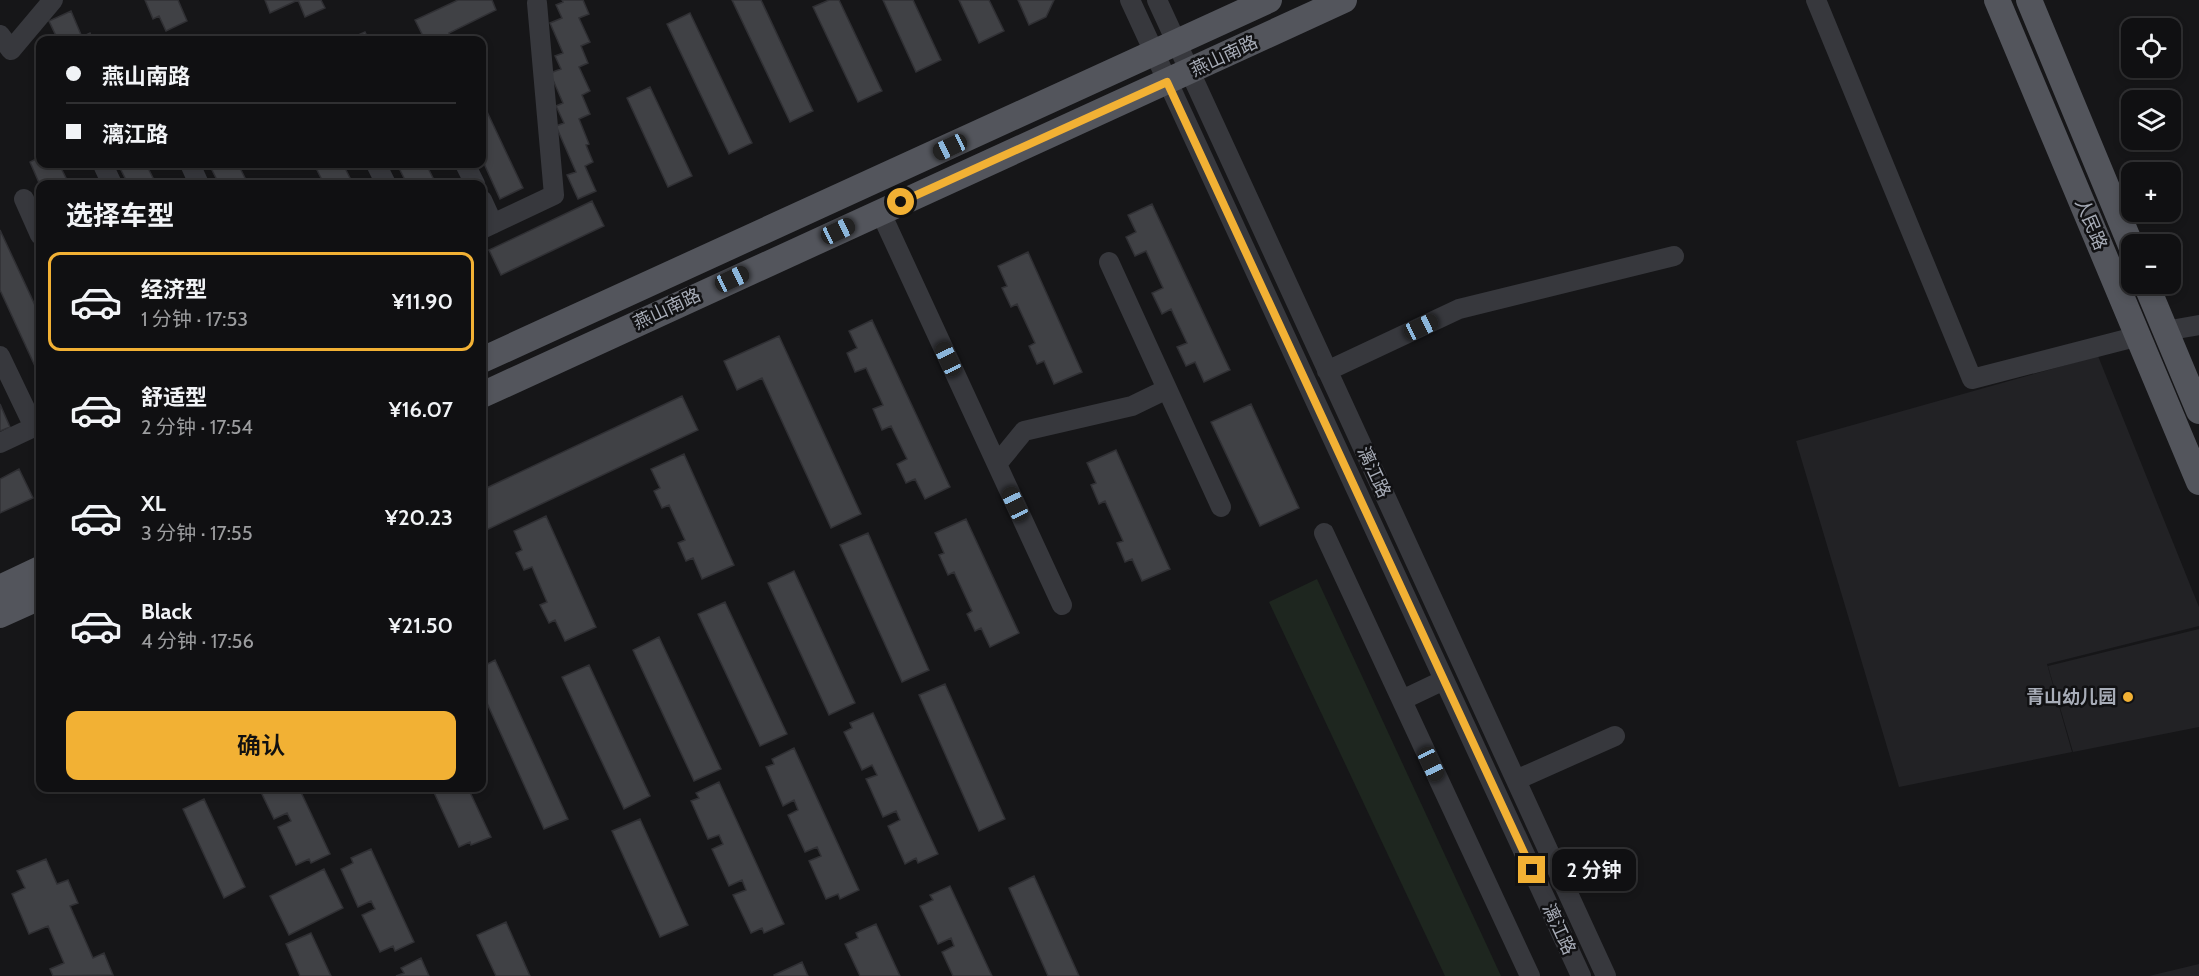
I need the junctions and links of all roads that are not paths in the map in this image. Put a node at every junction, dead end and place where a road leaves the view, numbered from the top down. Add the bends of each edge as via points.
1 (53, 0) edge
2 (1130, 0) edge
3 (1157, 0) edge
4 (1269, 0) edge
5 (1344, 0) edge
6 (1816, 0) edge
7 (1996, 0) edge
8 (2029, 0) edge
9 (537, 3) dead end
10 (0, 35) edge
11 (1166, 47) junction
12 (1178, 77) junction
13 (868, 185) junction
14 (24, 199) dead end
15 (880, 211) junction
16 (36, 226) edge
17 (487, 227) edge
18 (2126, 234) edge
19 (1674, 256) dead end
20 (1109, 262) dead end
21 (677, 271) junction
22 (2150, 294) edge
23 (690, 299) junction
24 (2199, 325) edge
25 (2165, 331) junction
26 (2139, 336) junction
27 (0, 356) edge
28 (486, 358) edge
29 (1328, 371) junction
30 (1167, 389) junction
31 (486, 393) edge
32 (2199, 411) edge
33 (0, 443) edge
34 (997, 464) junction
35 (2199, 482) edge
36 (1221, 507) dead end
37 (1323, 533) dead end
38 (36, 571) edge
39 (0, 588) edge
40 (36, 599) edge
41 (1062, 605) dead end
42 (0, 615) edge
43 (1444, 680) junction
44 (1402, 700) junction
45 (1615, 736) dead end
46 (1516, 780) junction
47 (1530, 976) edge
48 (1581, 976) edge
49 (1606, 976) edge

1 - 10 street via 11,50
2 - 11 street, 漓江路
3 - 11 street, 漓江路
4 - 11 main road, 燕山南路
5 - 12 main road, 燕山南路
6 - 26 street via 1972,379
7 - 26 main road, 人民路
8 - 18 main road, 人民路
9 - 17 street via 554,195
11 - 12 street, 漓江路
11 - 13 main road, 燕山南路
12 - 15 main road, 燕山南路
12 - 29 street, 漓江路
12 - 43 street, 漓江路
13 - 15 main road
13 - 21 main road, 燕山南路
14 - 16 street
15 - 23 main road, 燕山南路
15 - 34 street
19 - 29 street via 1459,309
20 - 30 street
21 - 23 main road
21 - 28 main road, 燕山南路
22 - 25 main road
23 - 31 main road, 燕山南路
24 - 25 street
25 - 32 main road
26 - 35 main road, 人民路
27 - 33 street via 34,427
29 - 46 street, 漓江路
30 - 34 street via 1132,406 1024,431
30 - 36 street
34 - 41 street
37 - 44 street
38 - 39 main road
40 - 42 main road
43 - 44 street
43 - 48 street, 漓江路
44 - 47 street
45 - 46 street
46 - 49 street, 漓江路

